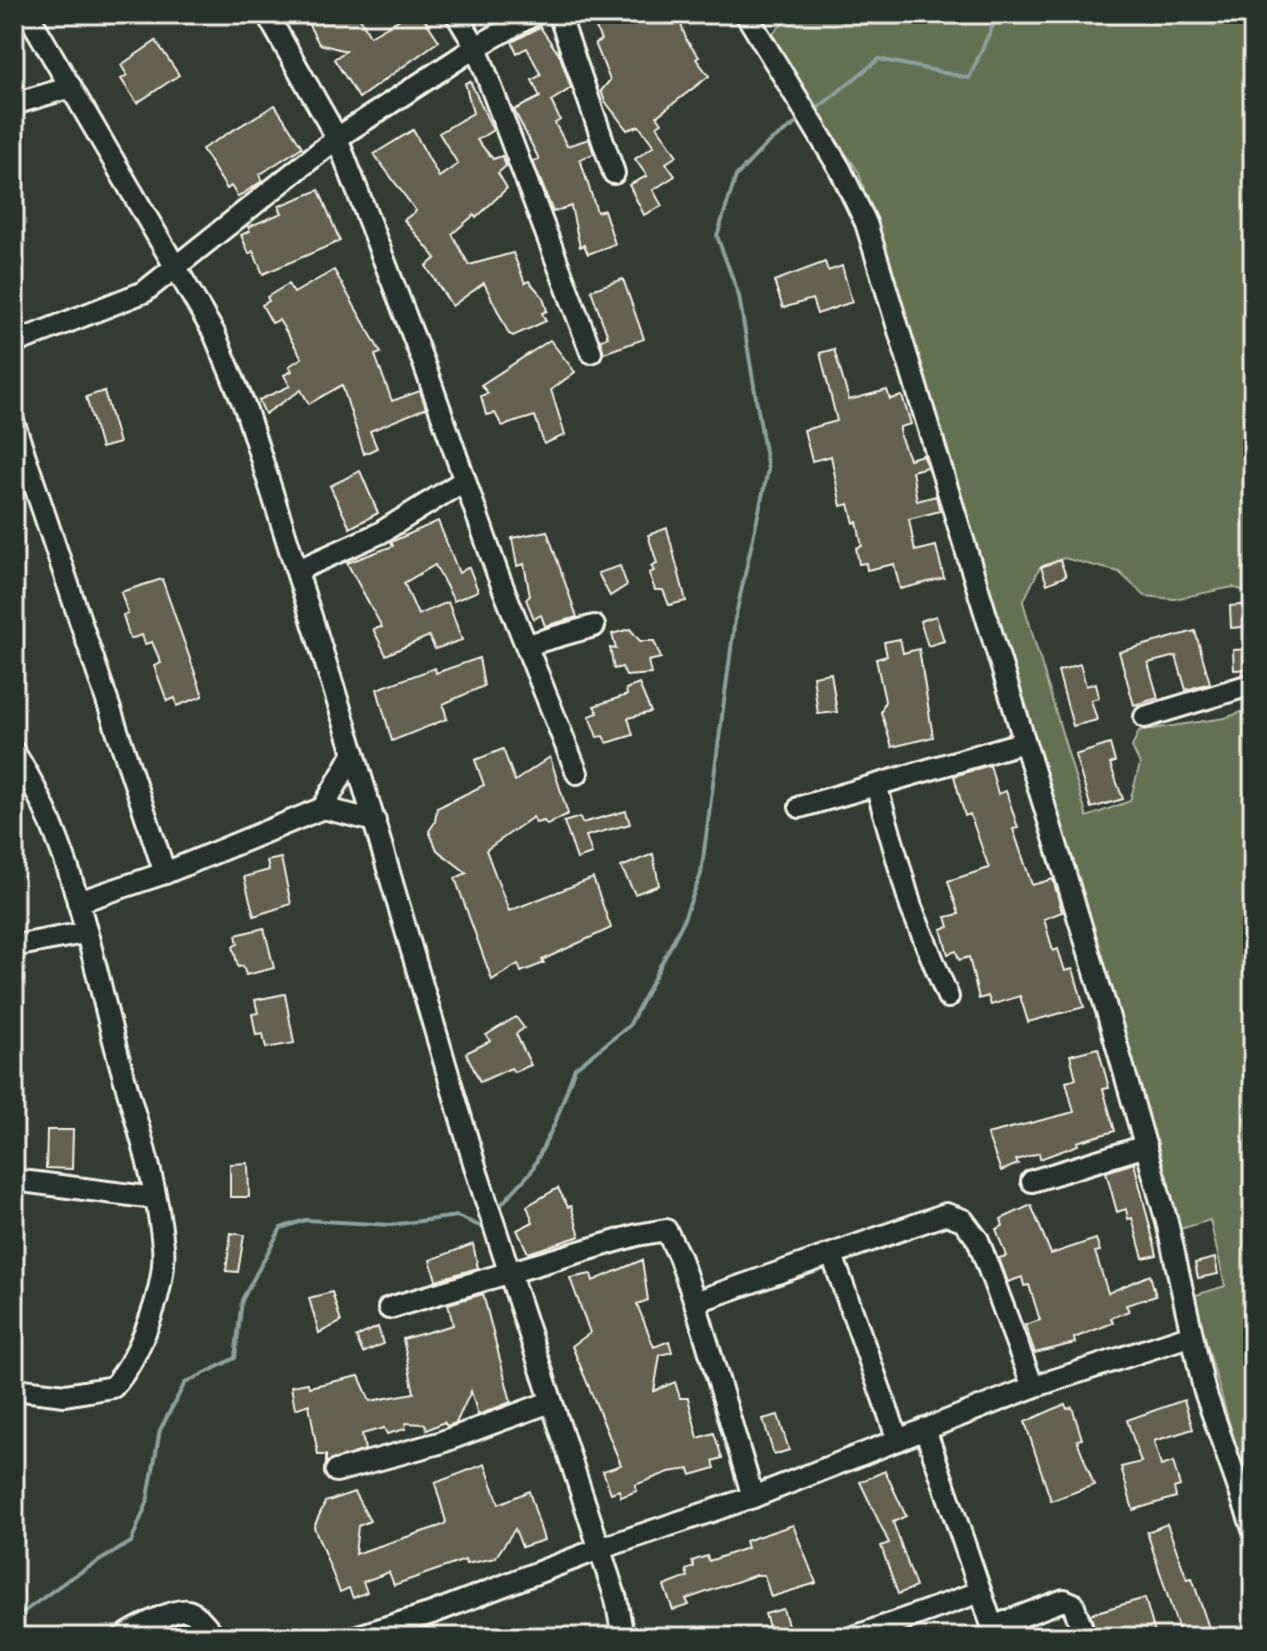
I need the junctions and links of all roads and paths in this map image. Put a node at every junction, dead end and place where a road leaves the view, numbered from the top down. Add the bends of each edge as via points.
1 (28, 14) edge
2 (267, 14) edge
3 (456, 14) edge
4 (535, 14) edge
5 (559, 14) edge
6 (746, 14) edge
7 (476, 47) junction
8 (71, 87) junction
9 (14, 104) edge
10 (337, 138) junction
11 (614, 173) dead end
12 (176, 270) junction
13 (14, 343) edge
14 (591, 352) dead end
15 (14, 424) edge
16 (465, 480) junction
17 (298, 570) junction
18 (594, 626) dead end
19 (527, 645) junction
20 (1253, 684) edge
21 (1145, 717) dead end
22 (1024, 742) junction
23 (14, 752) edge
24 (354, 753) junction
25 (577, 773) dead end
26 (876, 785) junction
27 (800, 807) dead end
28 (323, 808) junction
29 (375, 821) junction
30 (165, 873) junction
31 (78, 902) junction
32 (84, 933) junction
33 (14, 946) edge
34 (948, 997) dead end
35 (1146, 1146) junction
36 (14, 1180) edge
37 (1032, 1181) dead end
38 (154, 1198) junction
39 (832, 1255) junction
40 (509, 1272) junction
41 (695, 1302) junction
42 (389, 1308) dead end
43 (1192, 1335) junction
44 (1033, 1387) junction
45 (17, 1392) edge
46 (550, 1402) junction
47 (925, 1429) junction
48 (898, 1440) junction
49 (336, 1471) dead end
50 (753, 1497) junction
51 (1253, 1529) edge
52 (599, 1549) junction
53 (980, 1592) junction
54 (994, 1632) edge
55 (123, 1637) edge
56 (216, 1637) edge
57 (355, 1637) edge
58 (623, 1637) edge
59 (854, 1637) edge
60 (1085, 1637) edge

1 - 8 street
2 - 10 street
3 - 7 street
4 - 7 street
5 - 11 street
6 - 22 street via 866,223
7 - 10 street
7 - 14 street
8 - 9 street
8 - 12 street
10 - 12 street
10 - 16 street
12 - 13 street via 108,309
12 - 17 street via 230,367
15 - 30 street
16 - 17 street via 380,533
16 - 19 street
17 - 24 street
18 - 19 street
19 - 25 street
20 - 21 street
22 - 26 street
22 - 35 street
23 - 31 street via 56,834
24 - 28 street
24 - 29 street
26 - 27 street
26 - 34 street via 914,917
28 - 29 street
28 - 30 street
29 - 40 street
30 - 31 street
31 - 32 street
32 - 33 street
32 - 38 street
35 - 37 street
35 - 43 street
36 - 38 street
38 - 45 street via 164,1248 160,1281 137,1352 121,1378 113,1387 81,1394
39 - 41 street
39 - 44 street via 938,1215 963,1220 978,1240
39 - 48 street
40 - 41 street via 666,1230
40 - 42 street
40 - 46 street
41 - 50 street
43 - 44 street
43 - 51 street via 1215,1426
44 - 47 street
46 - 49 street via 439,1443
46 - 52 street
47 - 48 street
47 - 53 street
48 - 50 street
50 - 52 street
52 - 57 street via 445,1609
52 - 58 street
53 - 54 street
53 - 59 street
54 - 60 street via 1064,1600 1073,1604
55 - 56 street via 184,1611

